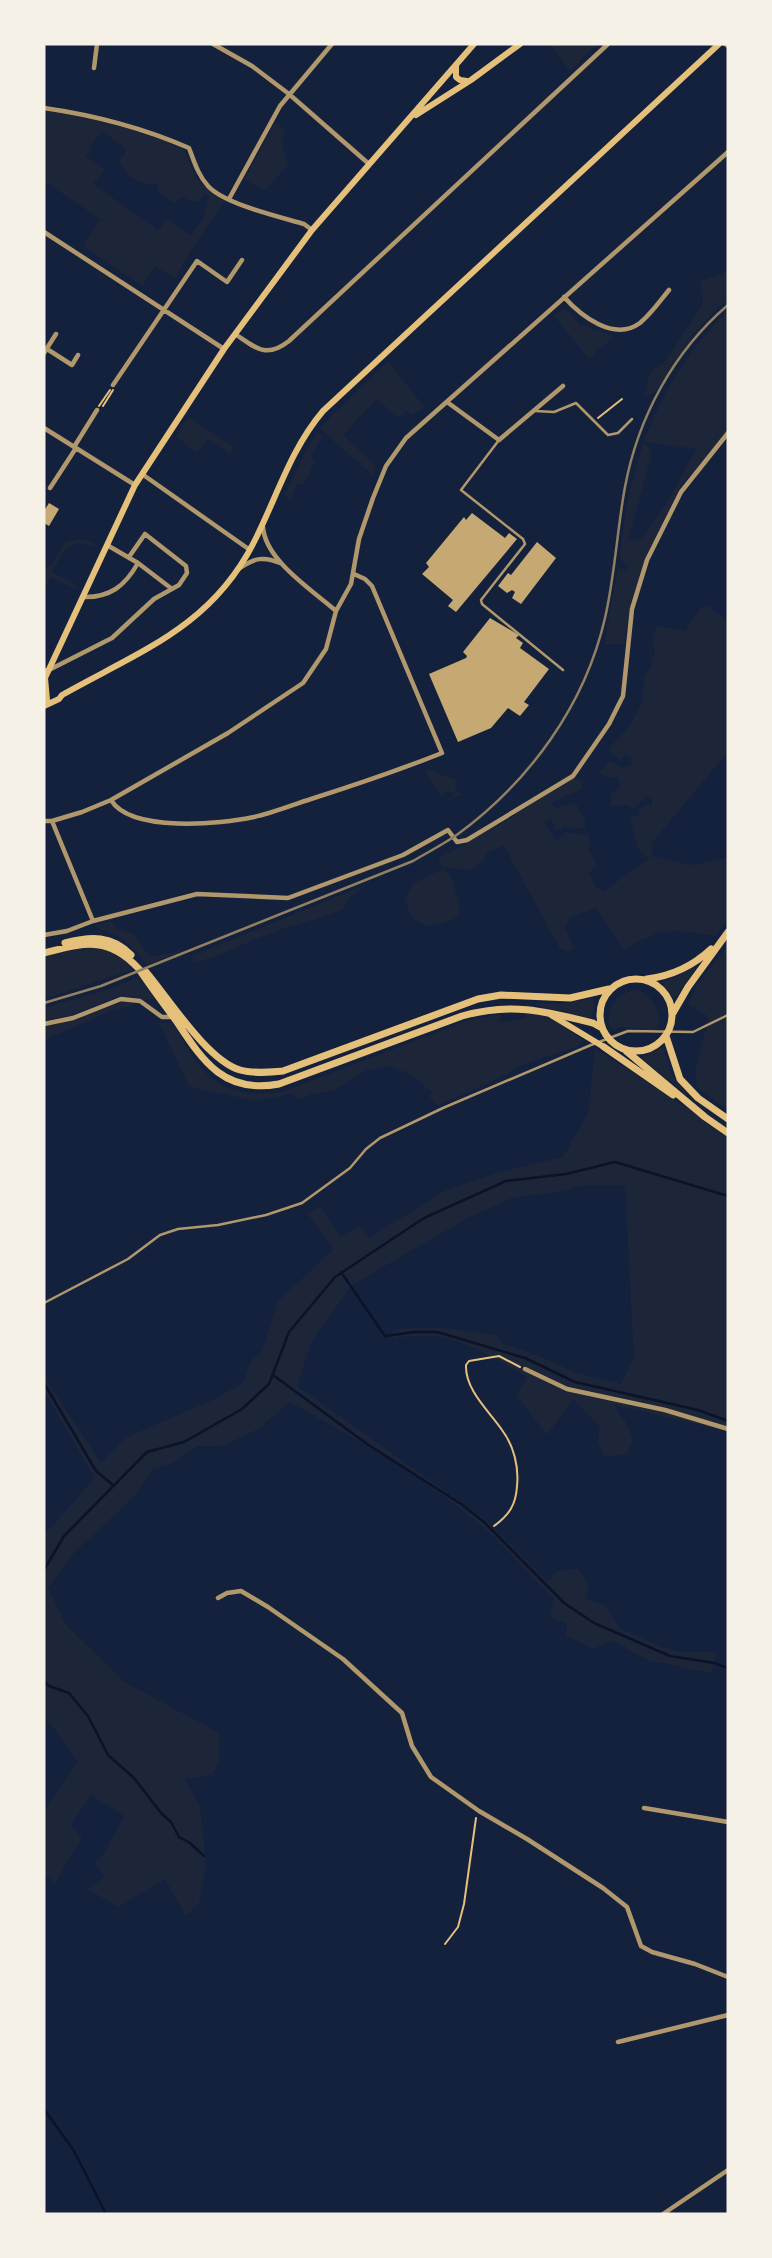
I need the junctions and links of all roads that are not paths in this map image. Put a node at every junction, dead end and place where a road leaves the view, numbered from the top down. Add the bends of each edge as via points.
1 (97, 44) edge
2 (213, 44) edge
3 (332, 44) edge
4 (474, 44) edge
5 (520, 44) edge
6 (608, 44) edge
7 (719, 44) edge
8 (458, 61) junction
9 (94, 68) dead end
10 (471, 80) junction
11 (438, 86) junction
12 (289, 94) junction
13 (449, 94) junction
14 (44, 108) edge
15 (409, 120) junction
16 (728, 152) edge
17 (369, 164) junction
18 (229, 199) junction
19 (312, 230) junction
20 (44, 232) edge
21 (242, 260) dead end
22 (669, 290) dead end
23 (564, 297) junction
24 (164, 311) junction
25 (56, 334) dead end
26 (234, 334) junction
27 (223, 349) junction
28 (45, 351) edge
29 (78, 355) dead end
30 (115, 385) dead end
31 (563, 386) dead end
32 (447, 402) junction
33 (98, 411) road end
34 (532, 411) junction
35 (632, 419) dead end
36 (44, 428) edge
37 (728, 433) edge
38 (499, 440) junction
39 (75, 447) junction
40 (142, 474) junction
41 (135, 485) junction
42 (50, 488) dead end
43 (263, 524) junction
44 (107, 545) junction
45 (250, 550) junction
46 (130, 557) junction
47 (138, 563) junction
48 (281, 564) junction
49 (240, 568) junction
50 (354, 575) junction
51 (172, 589) junction
52 (82, 597) junction
53 (336, 611) junction
54 (563, 670) dead end
55 (45, 676) edge
56 (62, 695) junction
57 (45, 703) edge
58 (111, 800) junction
59 (44, 821) edge
60 (52, 821) junction
61 (93, 921) junction
62 (44, 934) edge
63 (726, 934) edge
64 (44, 951) edge
65 (646, 979) junction
66 (610, 989) junction
67 (543, 1011) junction
68 (672, 1014) junction
69 (728, 1016) edge
70 (173, 1017) junction
71 (44, 1024) edge
72 (603, 1031) junction
73 (666, 1036) junction
74 (604, 1047) joint
75 (624, 1049) junction
76 (705, 1117) junction
77 (728, 1119) edge
78 (728, 1133) edge
79 (44, 1303) edge
80 (525, 1370) road end
81 (728, 1429) edge
82 (218, 1598) dead end
83 (644, 1808) dead end
84 (728, 1822) edge
85 (728, 1977) edge
86 (728, 2015) edge
87 (618, 2042) dead end
88 (728, 2171) edge
89 (663, 2214) edge

1 - 9 street
2 - 12 street via 252,65
3 - 12 street
4 - 8 main road
5 - 10 main road
6 - 26 street via 279,349 258,349
7 - 43 main road via 323,411 298,445
8 - 10 main road via 456,77
8 - 11 main road
10 - 13 main road
11 - 13 main road via 448,86
11 - 15 main road
12 - 17 street
12 - 18 street
13 - 15 main road
14 - 18 street via 100,119 189,148 210,189
15 - 17 main road
16 - 23 street
17 - 19 main road
18 - 19 street
19 - 26 main road
20 - 24 street
21 - 24 street via 227,282 197,261
22 - 23 street via 642,321 617,328 589,321
23 - 32 street
24 - 27 street
24 - 30 street
25 - 28 street
26 - 27 main road
27 - 40 main road
28 - 29 street via 72,365
31 - 34 street
32 - 38 street
32 - 50 street via 406,438 386,466 362,527
33 - 39 street
34 - 35 lane via 554,412 576,403 608,435 618,433
34 - 38 street
36 - 39 street
37 - 61 street via 681,492 647,560 632,609 623,696 573,776 467,841 457,842 448,830 403,855 288,898 197,894
38 - 54 lane via 461,490 526,544 482,604
39 - 41 street
39 - 42 street
40 - 41 main road
40 - 45 street
41 - 44 main road
43 - 45 main road
43 - 48 street via 265,540
44 - 46 street
44 - 52 main road
45 - 49 main road
46 - 47 street
46 - 51 street via 145,534 186,566 185,578
47 - 51 street
47 - 52 street via 114,592
48 - 49 street via 261,558
48 - 53 street
49 - 56 main road via 186,626
50 - 53 street
50 - 58 street via 372,586 442,753 255,817 170,823 127,814
51 - 55 street via 154,599 113,638
52 - 55 main road
53 - 58 street via 327,649 298,687
55 - 56 main road via 52,690
55 - 57 main road
56 - 57 main road
58 - 60 street
59 - 60 street
60 - 61 street
61 - 62 street
63 - 65 main road via 687,967
63 - 68 main road
64 - 66 main road via 96,937 124,948 215,1055 234,1068 261,1073 283,1071 478,999 501,995 570,998
64 - 70 main road via 90,943 116,949 139,969
65 - 66 main road via 629,979
65 - 68 main road via 665,993
66 - 72 main road via 599,1008
67 - 70 main road via 485,1009 279,1084 258,1087 231,1081 209,1068
67 - 72 main road via 593,1023
67 - 74 main road
68 - 73 main road
69 - 79 lane via 694,1031 628,1031 591,1045 380,1139 302,1203 266,1215 160,1235 128,1259
70 - 71 street via 162,1017 140,1001 121,999
72 - 75 main road
73 - 75 main road via 646,1050
73 - 77 main road via 680,1079
74 - 76 main road
75 - 76 main road
76 - 78 main road
80 - 81 street via 567,1389
82 - 85 street via 241,1591 343,1659 402,1713 412,1746 431,1777 627,1908 641,1946
83 - 84 street
86 - 87 street
88 - 89 street

